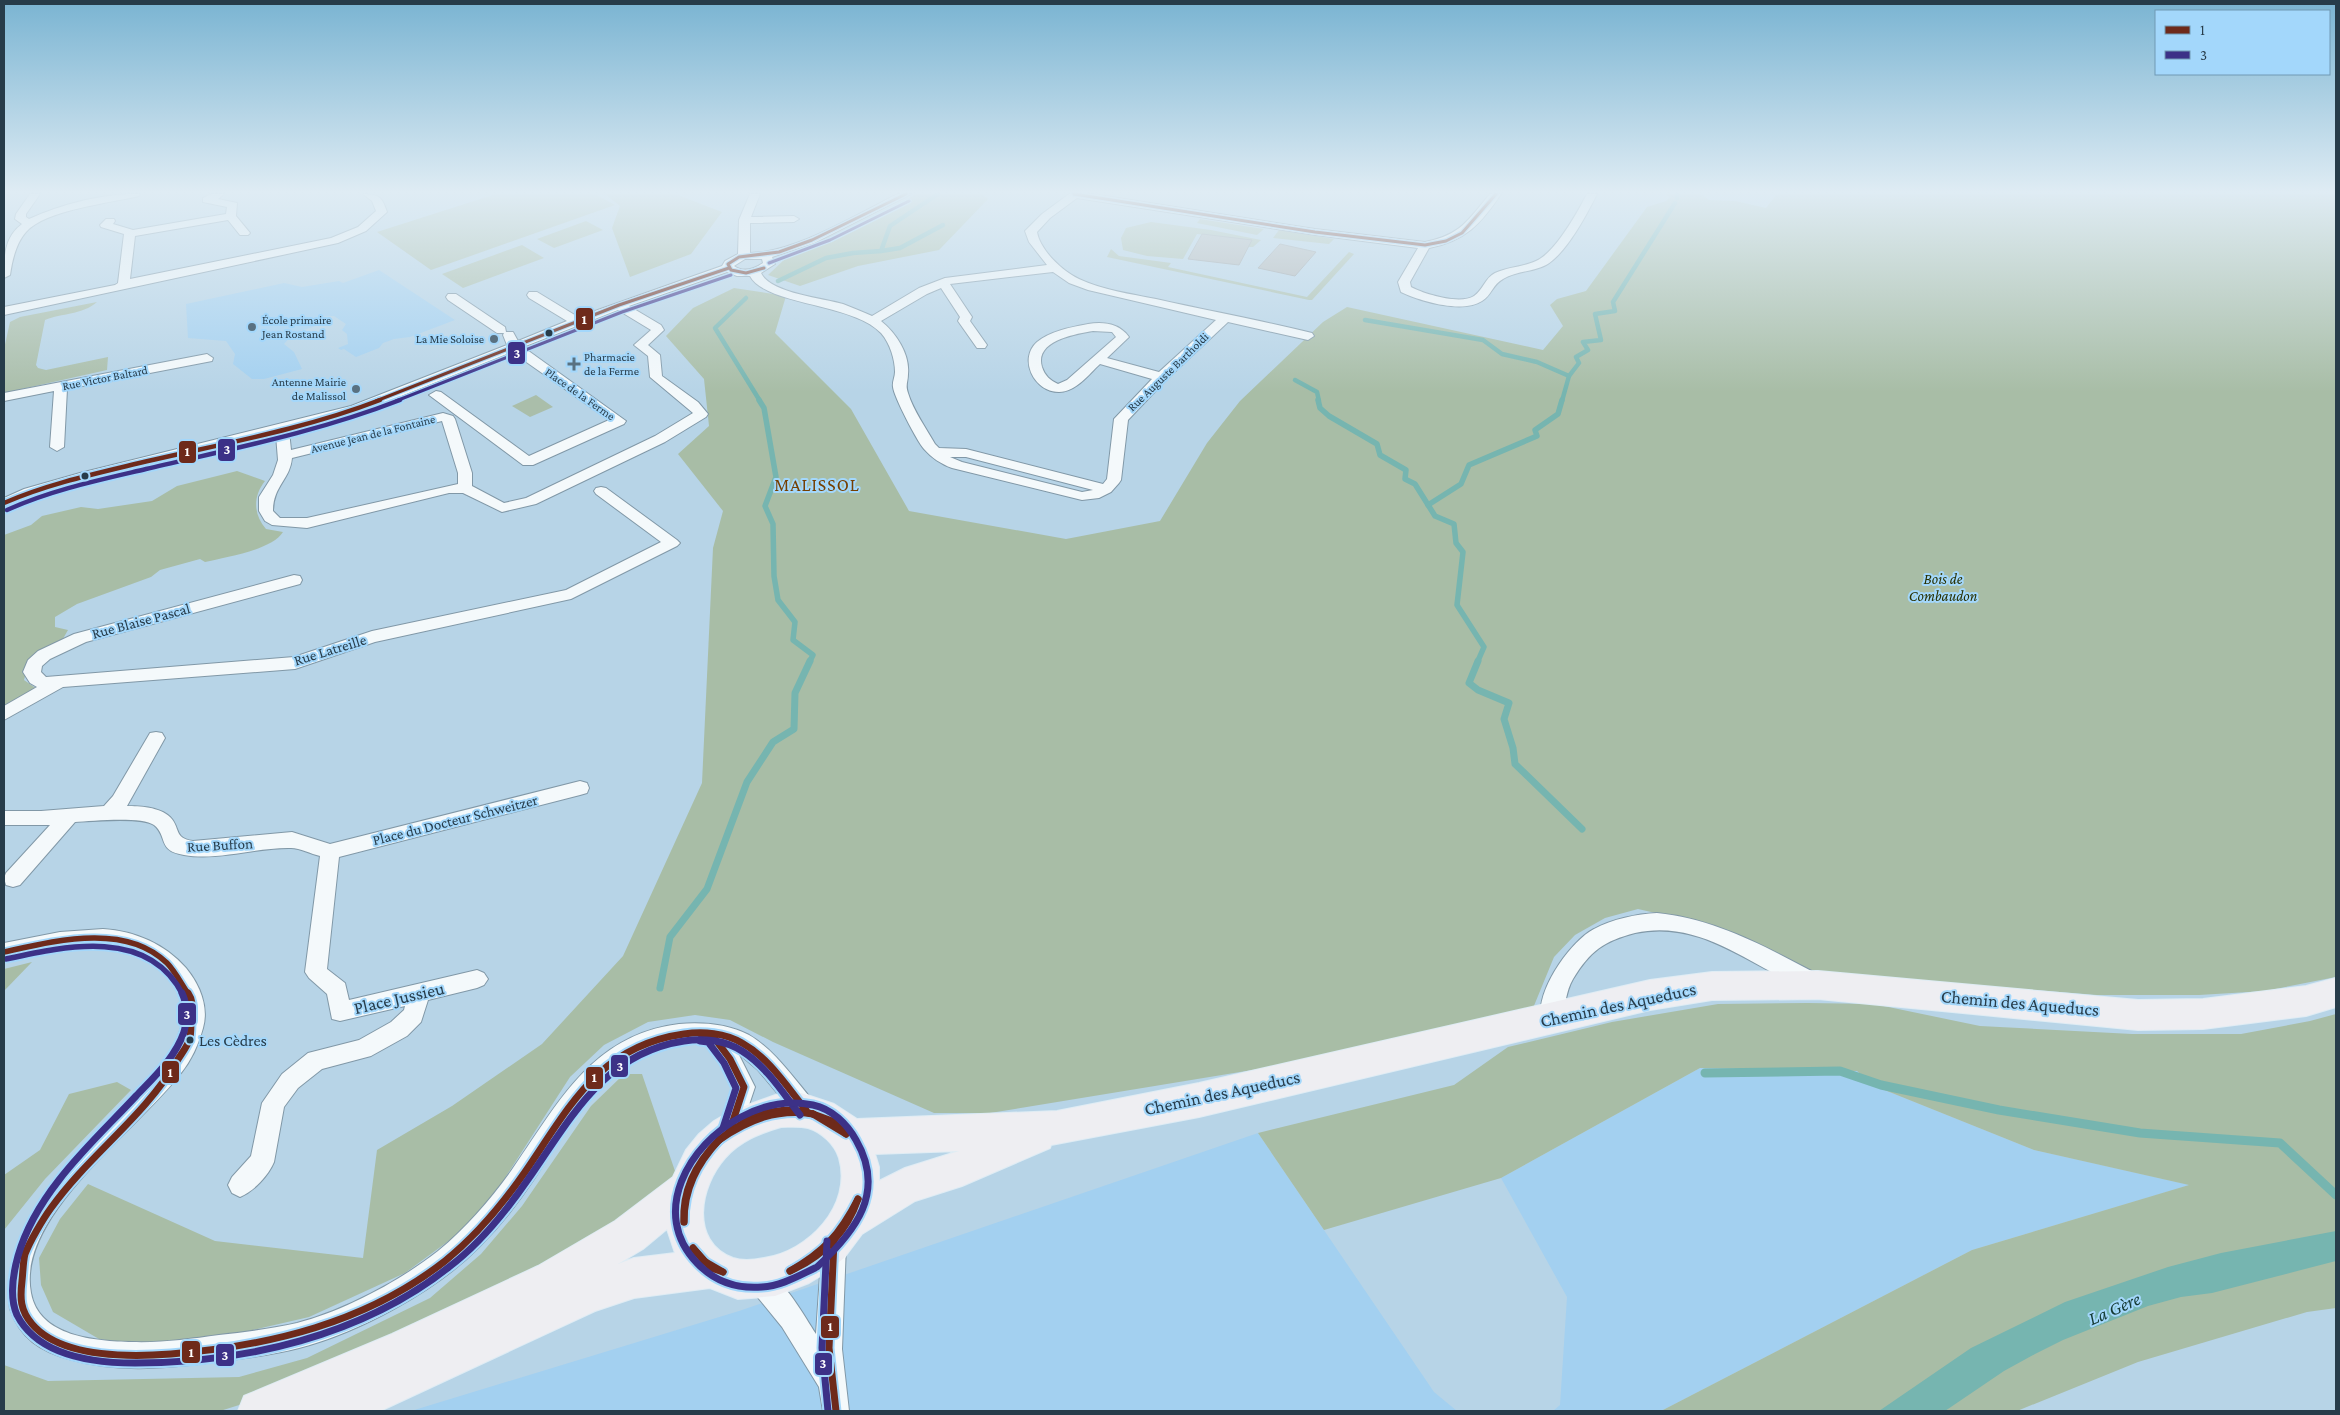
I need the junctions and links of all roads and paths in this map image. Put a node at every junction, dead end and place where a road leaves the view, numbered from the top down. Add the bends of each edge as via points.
1 (9, 260) edge
2 (127, 260) edge
3 (244, 260) edge
4 (732, 260) edge
5 (768, 260) edge
6 (1049, 260) edge
7 (1417, 260) edge
8 (1546, 260) edge
9 (729, 268) junction
10 (1055, 268) junction
11 (754, 272) junction
12 (4, 275) edge
13 (943, 282) junction
14 (124, 284) junction
15 (533, 295) dead end
16 (452, 297) dead end
17 (619, 305) junction
18 (4, 311) edge
19 (1226, 317) junction
20 (874, 321) junction
21 (577, 322) junction
22 (1308, 336) dead end
23 (508, 337) junction
24 (981, 345) dead end
25 (207, 358) dead end
26 (1099, 360) junction
27 (1162, 377) junction
28 (61, 387) junction
29 (436, 395) dead end
30 (4, 397) edge
31 (282, 429) junction
32 (57, 447) dead end
33 (285, 450) junction
34 (85, 476) junction
35 (465, 488) junction
36 (601, 490) dead end
37 (4, 492) edge
38 (4, 503) edge
39 (294, 580) dead end
40 (59, 682) junction
41 (4, 714) edge
42 (156, 738) dead end
43 (580, 788) dead end
44 (109, 813) junction
45 (72, 814) junction
46 (4, 818) edge
47 (330, 852) junction
48 (13, 879) dead end
49 (4, 952) edge
50 (477, 979) dead end
51 (1818, 985) junction
52 (419, 993) junction
53 (2336, 993) edge
54 (1551, 1018) junction
55 (712, 1035) junction
56 (806, 1110) junction
57 (1057, 1128) junction
58 (730, 1130) junction
59 (850, 1137) junction
60 (240, 1185) dead end
61 (686, 1190) junction
62 (842, 1231) junction
63 (712, 1268) junction
64 (760, 1280) junction
65 (830, 1379) junction
66 (259, 1411) edge
67 (332, 1411) edge
68 (836, 1411) edge

1 - 12 street
2 - 14 street
3 - 14 street
4 - 9 street, Avenue Jean de la Fontaine
5 - 11 street via 768,265
6 - 10 street, Rue Auguste Bartholdi
7 - 8 street via 1404,282 1405,289 1414,294 1459,303 1479,298 1497,277
9 - 11 street, Avenue Jean de la Fontaine via 735,272
9 - 17 street, Avenue Jean de la Fontaine
10 - 13 street
10 - 19 street, Rue Auguste Bartholdi via 1064,277 1085,286
11 - 20 street via 758,280 781,292 821,301
13 - 20 street
13 - 24 street
14 - 18 street via 119,288
15 - 21 street
16 - 23 street
17 - 21 street, Avenue Jean de la Fontaine
17 - 35 street via 657,328 640,346 654,355 656,377 701,414 660,439 513,507 502,508
19 - 22 street, Rue Auguste Bartholdi
19 - 27 street, Rue Auguste Bartholdi
20 - 27 street, Rue Auguste Bartholdi via 887,332 900,357 902,396 929,446 945,460 1082,496 1106,489 1114,480 1121,419
21 - 23 street, Avenue Jean de la Fontaine
23 - 29 street, Place de la Ferme via 619,421 528,462
23 - 31 street, Avenue Jean de la Fontaine via 356,409
25 - 28 street, Rue Victor Baltard
26 - 26 street via 1072,384 1059,388 1044,382 1033,360 1045,342 1058,336 1086,328 1116,329 1123,337
26 - 27 street
28 - 30 street, Rue Victor Baltard
28 - 32 street
31 - 33 street
31 - 34 street, Avenue Jean de la Fontaine
33 - 35 street, Avenue Jean de la Fontaine via 443,417 448,419 465,473
33 - 35 street via 283,468 266,497 266,511 270,518 286,524 307,524 449,489
34 - 37 street, Avenue Jean de la Fontaine
34 - 38 street, Avenue Jean de la Fontaine via 29,492
36 - 40 street, Rue Latreille via 672,543 571,594 372,637 295,663
39 - 40 street, Rue Blaise Pascal via 80,638 34,664 32,672 36,679 44,683
40 - 41 street, Rue Latreille
42 - 44 street via 120,801
43 - 47 street, Place du Docteur Schweitzer
44 - 45 street, Rue Buffon
44 - 47 street, Rue Buffon via 152,816 163,820 170,838 178,846 192,849 292,840
45 - 46 street, Rue Buffon
45 - 48 street
47 - 52 street, Place Jussieu via 316,972 337,990 340,1012
49 - 55 street via 89,938 120,939 147,949 170,966 187,984 192,998 195,1011 189,1040 176,1063 49,1199 25,1240 16,1275 23,1314 39,1334 62,1344 115,1355 169,1355 299,1335 336,1322 394,1294 427,1276 460,1250 486,1222 594,1074 641,1044 668,1035
50 - 52 street, Place Jussieu
51 - 53 main road, Chemin des Aqueducs via 2138,1015 2204,1014 2306,1002
51 - 54 main road, Chemin des Aqueducs via 1712,986 1650,995
51 - 54 street via 1718,935 1657,921 1610,928 1585,946 1567,969 1553,997
52 - 60 street via 413,1015 399,1029 363,1049 316,1060 290,1081 273,1103 262,1162
54 - 57 main road, Chemin des Aqueducs via 1199,1100
55 - 56 street via 733,1038 750,1047
55 - 58 street via 730,1059 744,1087
56 - 58 main road via 781,1110 755,1116
56 - 59 main road via 831,1120
57 - 59 main road, Chemin des Aqueducs
57 - 62 main road, Chemin des Aqueducs via 962,1168 905,1186
58 - 61 main road via 696,1167
59 - 62 main road via 859,1155 862,1176 859,1198
61 - 63 main road via 683,1213 686,1235 696,1254
61 - 66 main road via 629,1235 552,1280 407,1349
62 - 64 main road via 812,1261 786,1274
62 - 65 street via 830,1306
63 - 64 main road via 734,1278
63 - 67 main road via 634,1278 589,1293
64 - 65 street via 791,1318
65 - 68 street

